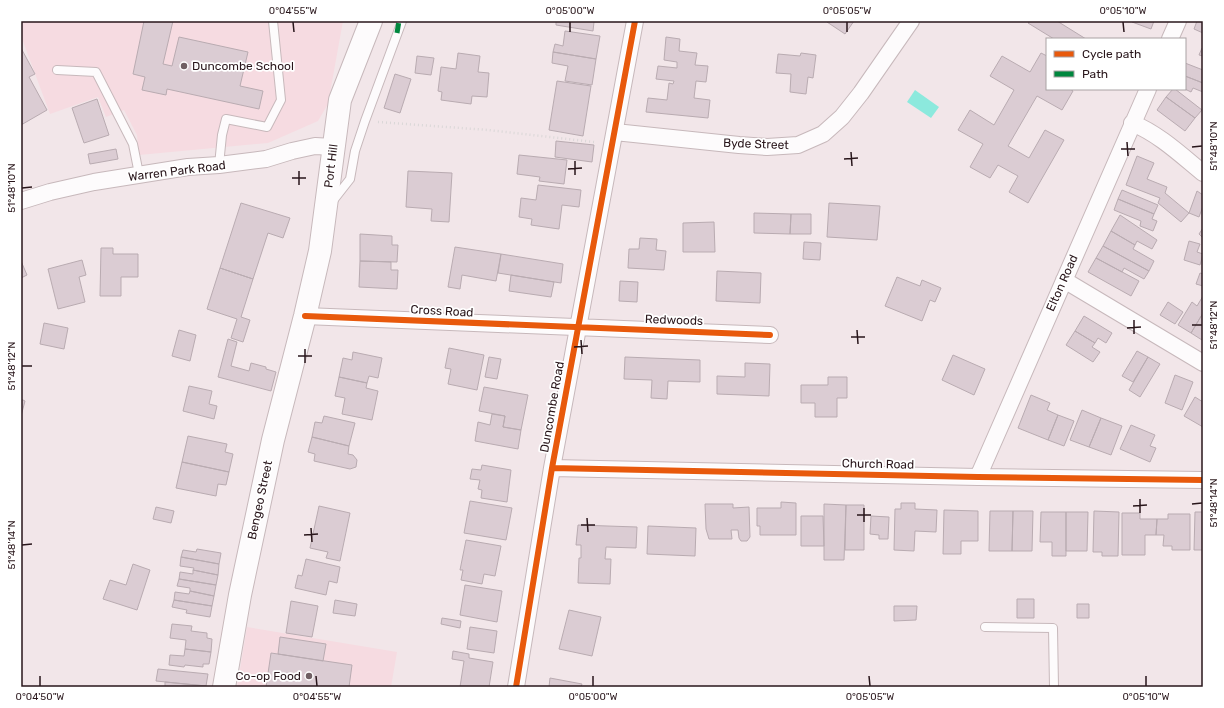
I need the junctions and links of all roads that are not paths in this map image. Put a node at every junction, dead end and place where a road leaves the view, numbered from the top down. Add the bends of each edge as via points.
1 (273, 21) edge
2 (371, 21) edge
3 (402, 21) edge
4 (635, 21) edge
5 (911, 21) edge
6 (1178, 21) edge
7 (1170, 38) edge
8 (57, 70) dead end
9 (1148, 90) edge
10 (1132, 123) junction
11 (614, 138) junction
12 (333, 147) junction
13 (219, 165) junction
14 (1203, 173) edge
15 (139, 174) junction
16 (21, 201) edge
17 (325, 211) junction
18 (1064, 280) junction
19 (305, 316) junction
20 (578, 328) junction
21 (770, 335) dead end
22 (1203, 363) edge
23 (552, 468) junction
24 (978, 477) junction
25 (1203, 480) edge
26 (985, 627) dead end
27 (224, 687) edge
28 (516, 687) edge
29 (1054, 687) edge

1 - 13 lane via 281,100 268,127 226,119
2 - 12 main road, Port Hill via 340,100
3 - 17 lane via 355,151 350,178
4 - 11 street, Duncombe Road
5 - 11 street, Byde Street via 842,117 823,134 798,145 768,147
6 - 7 street
8 - 15 lane via 96,72 133,144
9 - 10 street, Elton Road
10 - 14 street via 1160,139
10 - 18 street, Elton Road
11 - 20 street, Duncombe Road
12 - 13 street, Warren Park Road via 315,146 266,159
12 - 17 main road, Port Hill
13 - 15 street, Warren Park Road
15 - 16 street, Warren Park Road via 86,183
17 - 19 main road, Port Hill via 320,251
18 - 22 street
18 - 24 street, Elton Road
19 - 20 street, Cross Road
19 - 27 main road, Bengeo Street via 273,440 240,595
20 - 21 street, Redwoods
20 - 23 street, Duncombe Road
23 - 24 street, Church Road
23 - 28 street, Duncombe Road
24 - 25 street, Church Road
26 - 29 lane via 1053,628

